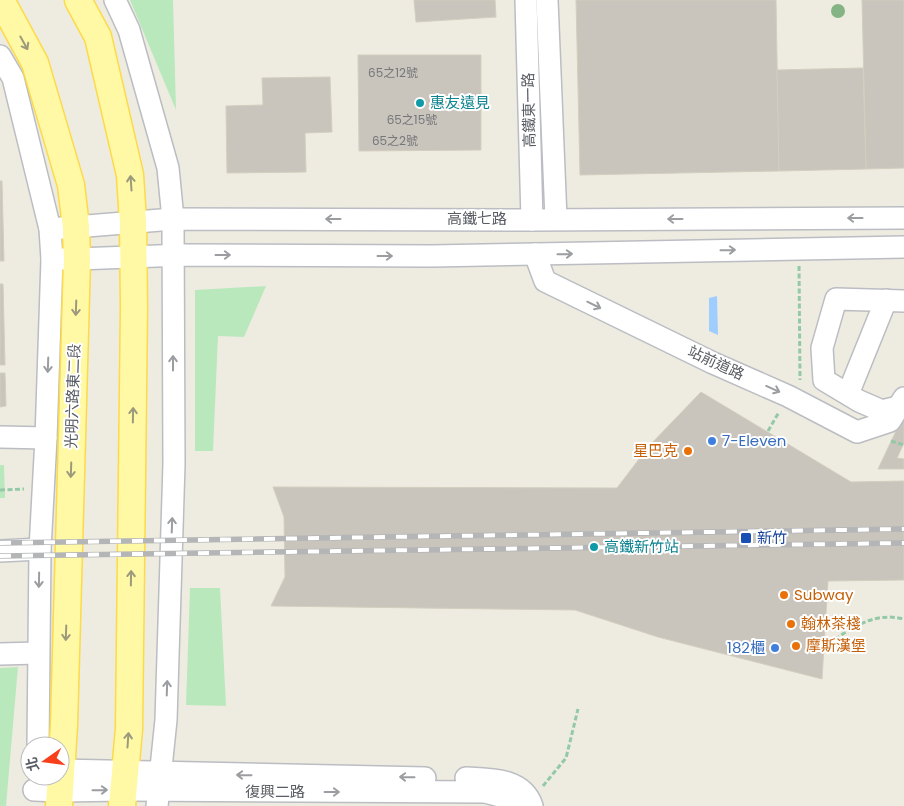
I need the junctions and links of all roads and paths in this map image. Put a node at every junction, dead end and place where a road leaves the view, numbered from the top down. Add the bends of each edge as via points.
1 (1, 0) edge
2 (78, 0) edge
3 (115, 0) edge
4 (526, 0) edge
5 (547, 0) edge
6 (0, 56) edge
7 (904, 218) edge
8 (173, 219) junction
9 (556, 219) junction
10 (532, 220) junction
11 (133, 222) junction
12 (76, 227) junction
13 (50, 229) junction
14 (904, 247) edge
15 (535, 254) junction
16 (174, 255) junction
17 (133, 257) junction
18 (64, 259) junction
19 (799, 263) dead end
20 (895, 301) edge
21 (800, 381) dead end
22 (848, 394) junction
23 (901, 403) edge
24 (784, 405) dead end
25 (768, 431) dead end
26 (0, 437) edge
27 (46, 438) junction
28 (32, 489) dead end
29 (0, 490) edge
30 (40, 549) junction
31 (0, 551) edge
32 (904, 618) edge
33 (823, 648) dead end
34 (38, 653) junction
35 (0, 654) edge
36 (578, 709) dead end
37 (38, 736) edge
38 (63, 736) edge
39 (70, 785) edge
40 (53, 786) edge
41 (124, 789) edge
42 (159, 789) edge
43 (34, 791) edge
44 (525, 805) edge

1 -> 12 main road, 光明六路東二段 via 35,63 71,185
11 -> 2 main road via 130,175 98,37
3 - 8 street via 128,30 168,168
4 - 10 street, 高鐵東一路
5 - 9 street, 高鐵東一路
6 - 13 street, 光明六路東二段 via 12,78
7 -> 9 street, 高鐵七路
10 -> 8 street, 高鐵七路
8 - 11 street, 高鐵七路
8 - 16 street
9 - 10 street, 高鐵七路
11 - 12 street, 高鐵七路
11 - 17 main road
12 - 13 street, 高鐵七路
12 - 18 main road, 光明六路東二段
13 - 18 street, 光明六路東二段
15 -> 14 street
16 -> 15 street
15 -> 23 street, 站前道路 via 545,281 857,432 890,421
16 - 17 street
42 -> 16 street via 166,720 174,464
17 - 18 street
41 -> 17 main road via 129,729
18 -> 27 street, 光明六路東二段
18 -> 38 main road, 光明六路東二段
19 - 21 path
20 - 22 street
20 - 22 street via 836,299 822,348 824,380
22 - 23 street via 882,411
24 - 25 path
26 - 27 street
27 - 30 street, 光明六路東二段
28 - 29 path
30 - 31 street
30 -> 34 street, 光明六路東二段
32 - 33 path via 872,619 850,629
34 - 35 street
34 - 37 street, 光明六路東二段
36 - 44 path via 566,758
39 - 41 street, 復興二路
40 - 43 street, 復興二路
41 - 42 street, 復興二路
42 - 44 street, 復興二路 via 485,792

